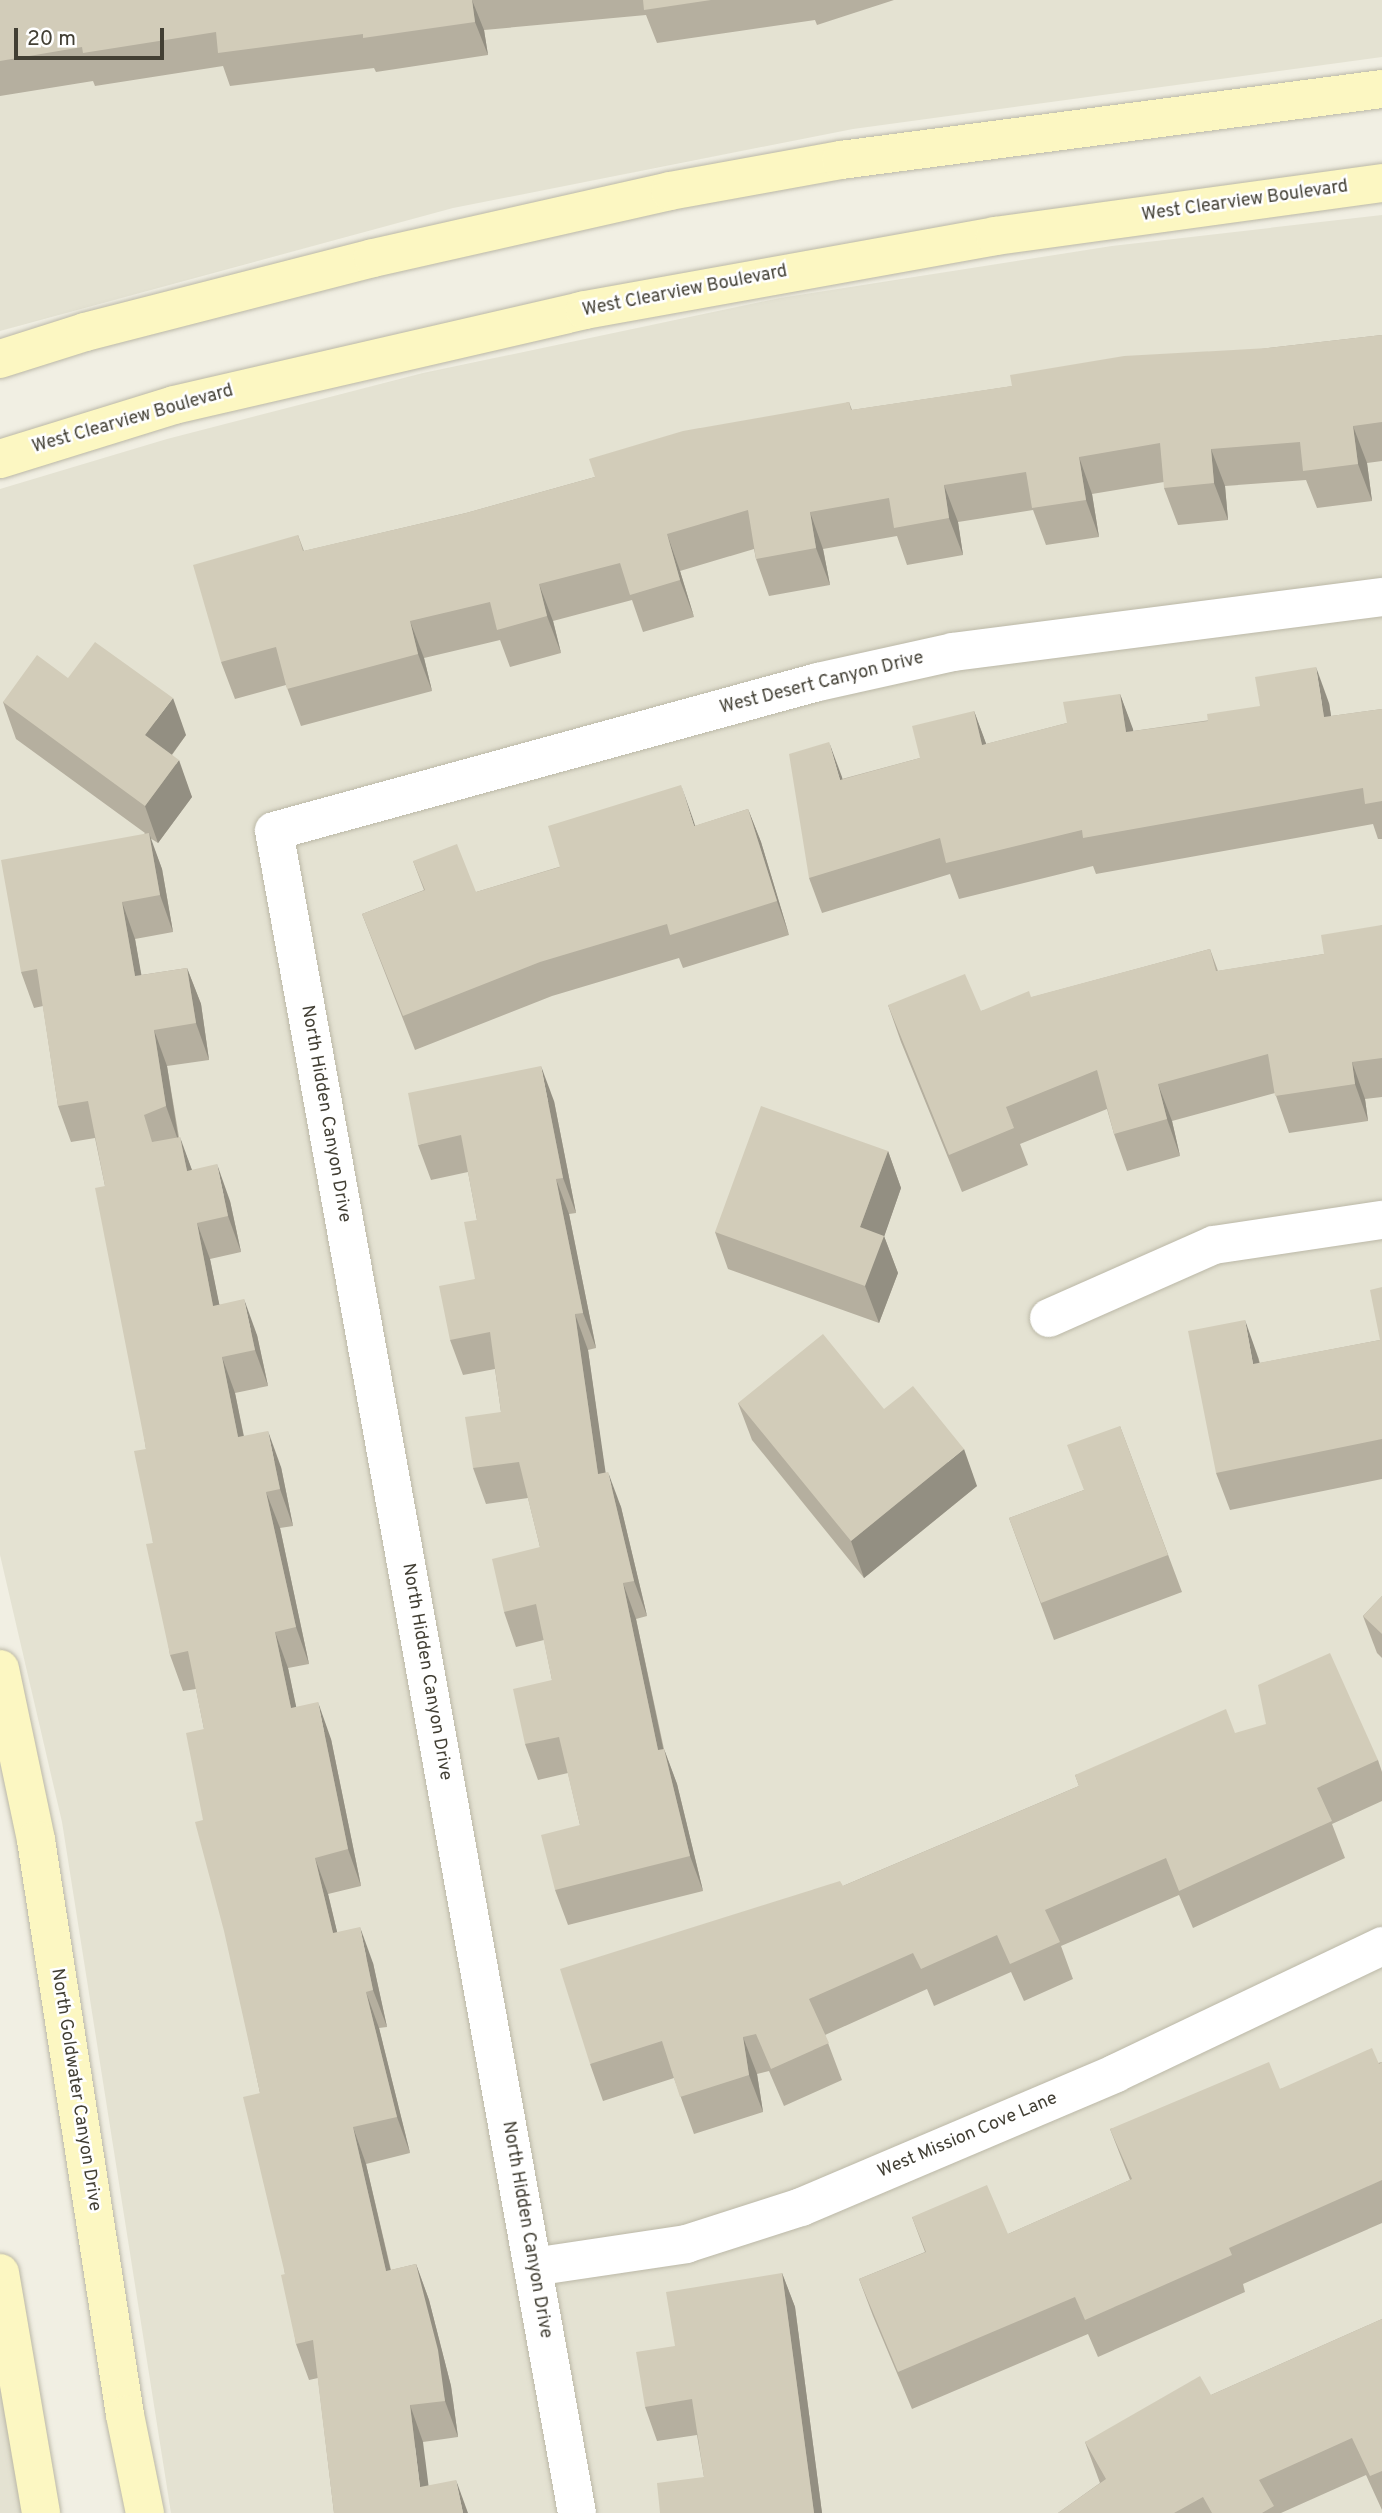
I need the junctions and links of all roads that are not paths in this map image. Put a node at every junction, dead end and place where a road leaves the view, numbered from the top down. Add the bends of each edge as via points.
1 (1382, 89) edge
2 (1382, 184) edge
3 (0, 359) edge
4 (0, 459) edge
5 (1382, 597) edge
6 (274, 831) joint
7 (1382, 1220) edge
8 (1049, 1318) dead end
9 (0, 1668) edge
10 (1382, 1946) edge
11 (533, 2267) junction
12 (0, 2273) edge
13 (41, 2513) edge
14 (145, 2513) edge
15 (577, 2513) edge

1 - 3 street via 841,160 670,191 373,258 85,332
2 - 4 street, West Clearview Boulevard via 995,236 585,310 174,405
5 - 6 street, West Desert Canyon Drive via 953,652 818,682
6 - 11 street, North Hidden Canyon Drive
7 - 8 street via 1214,1245
9 - 14 street, North Goldwater Canyon Drive via 33,1826 125,2415
10 - 11 street, West Mission Cove Lane via 1116,2073 801,2207 686,2244
11 - 15 street, North Hidden Canyon Drive
12 - 13 street

